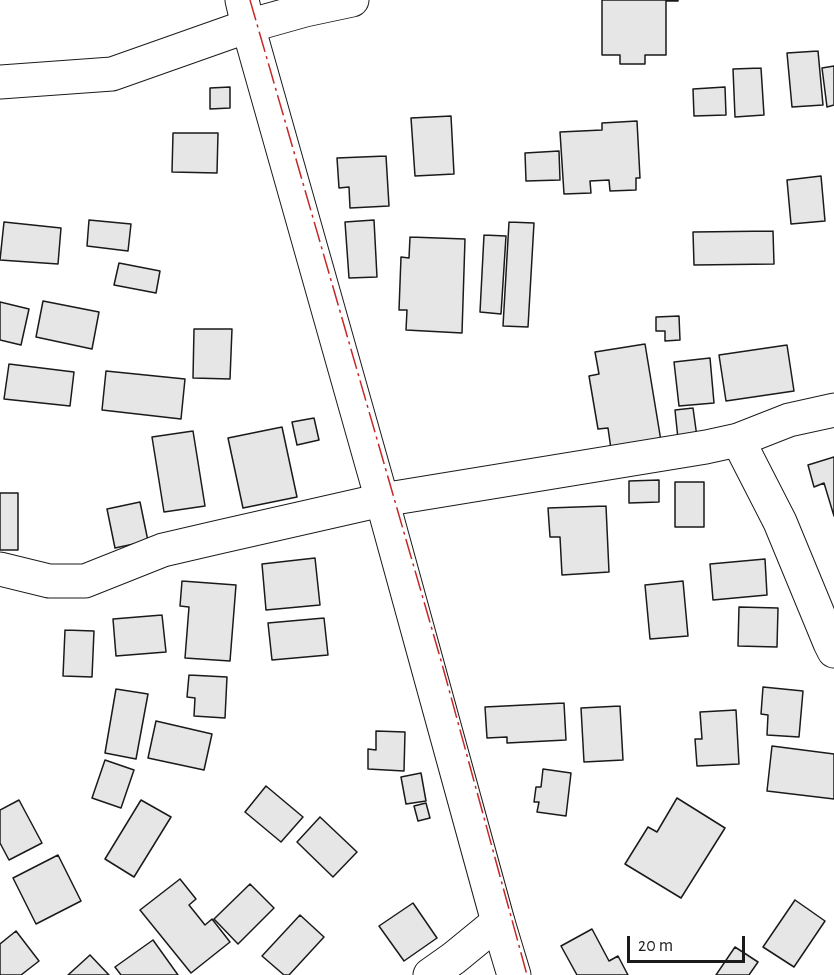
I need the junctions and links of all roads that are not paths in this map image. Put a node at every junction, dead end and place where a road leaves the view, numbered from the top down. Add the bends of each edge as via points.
1 (352, 0) edge
2 (245, 13) edge
3 (0, 82) edge
4 (834, 410) edge
5 (738, 440) junction
6 (382, 500) junction
7 (0, 569) edge
8 (834, 651) edge
9 (498, 922) junction
10 (430, 975) edge
11 (514, 975) edge

1 - 2 street via 305,10
2 - 3 street via 112,74
2 - 6 street
4 - 5 street via 789,420
5 - 6 street
5 - 8 street via 780,522
6 - 7 street via 163,550 85,581 49,581
6 - 9 street
9 - 10 street
9 - 11 street

